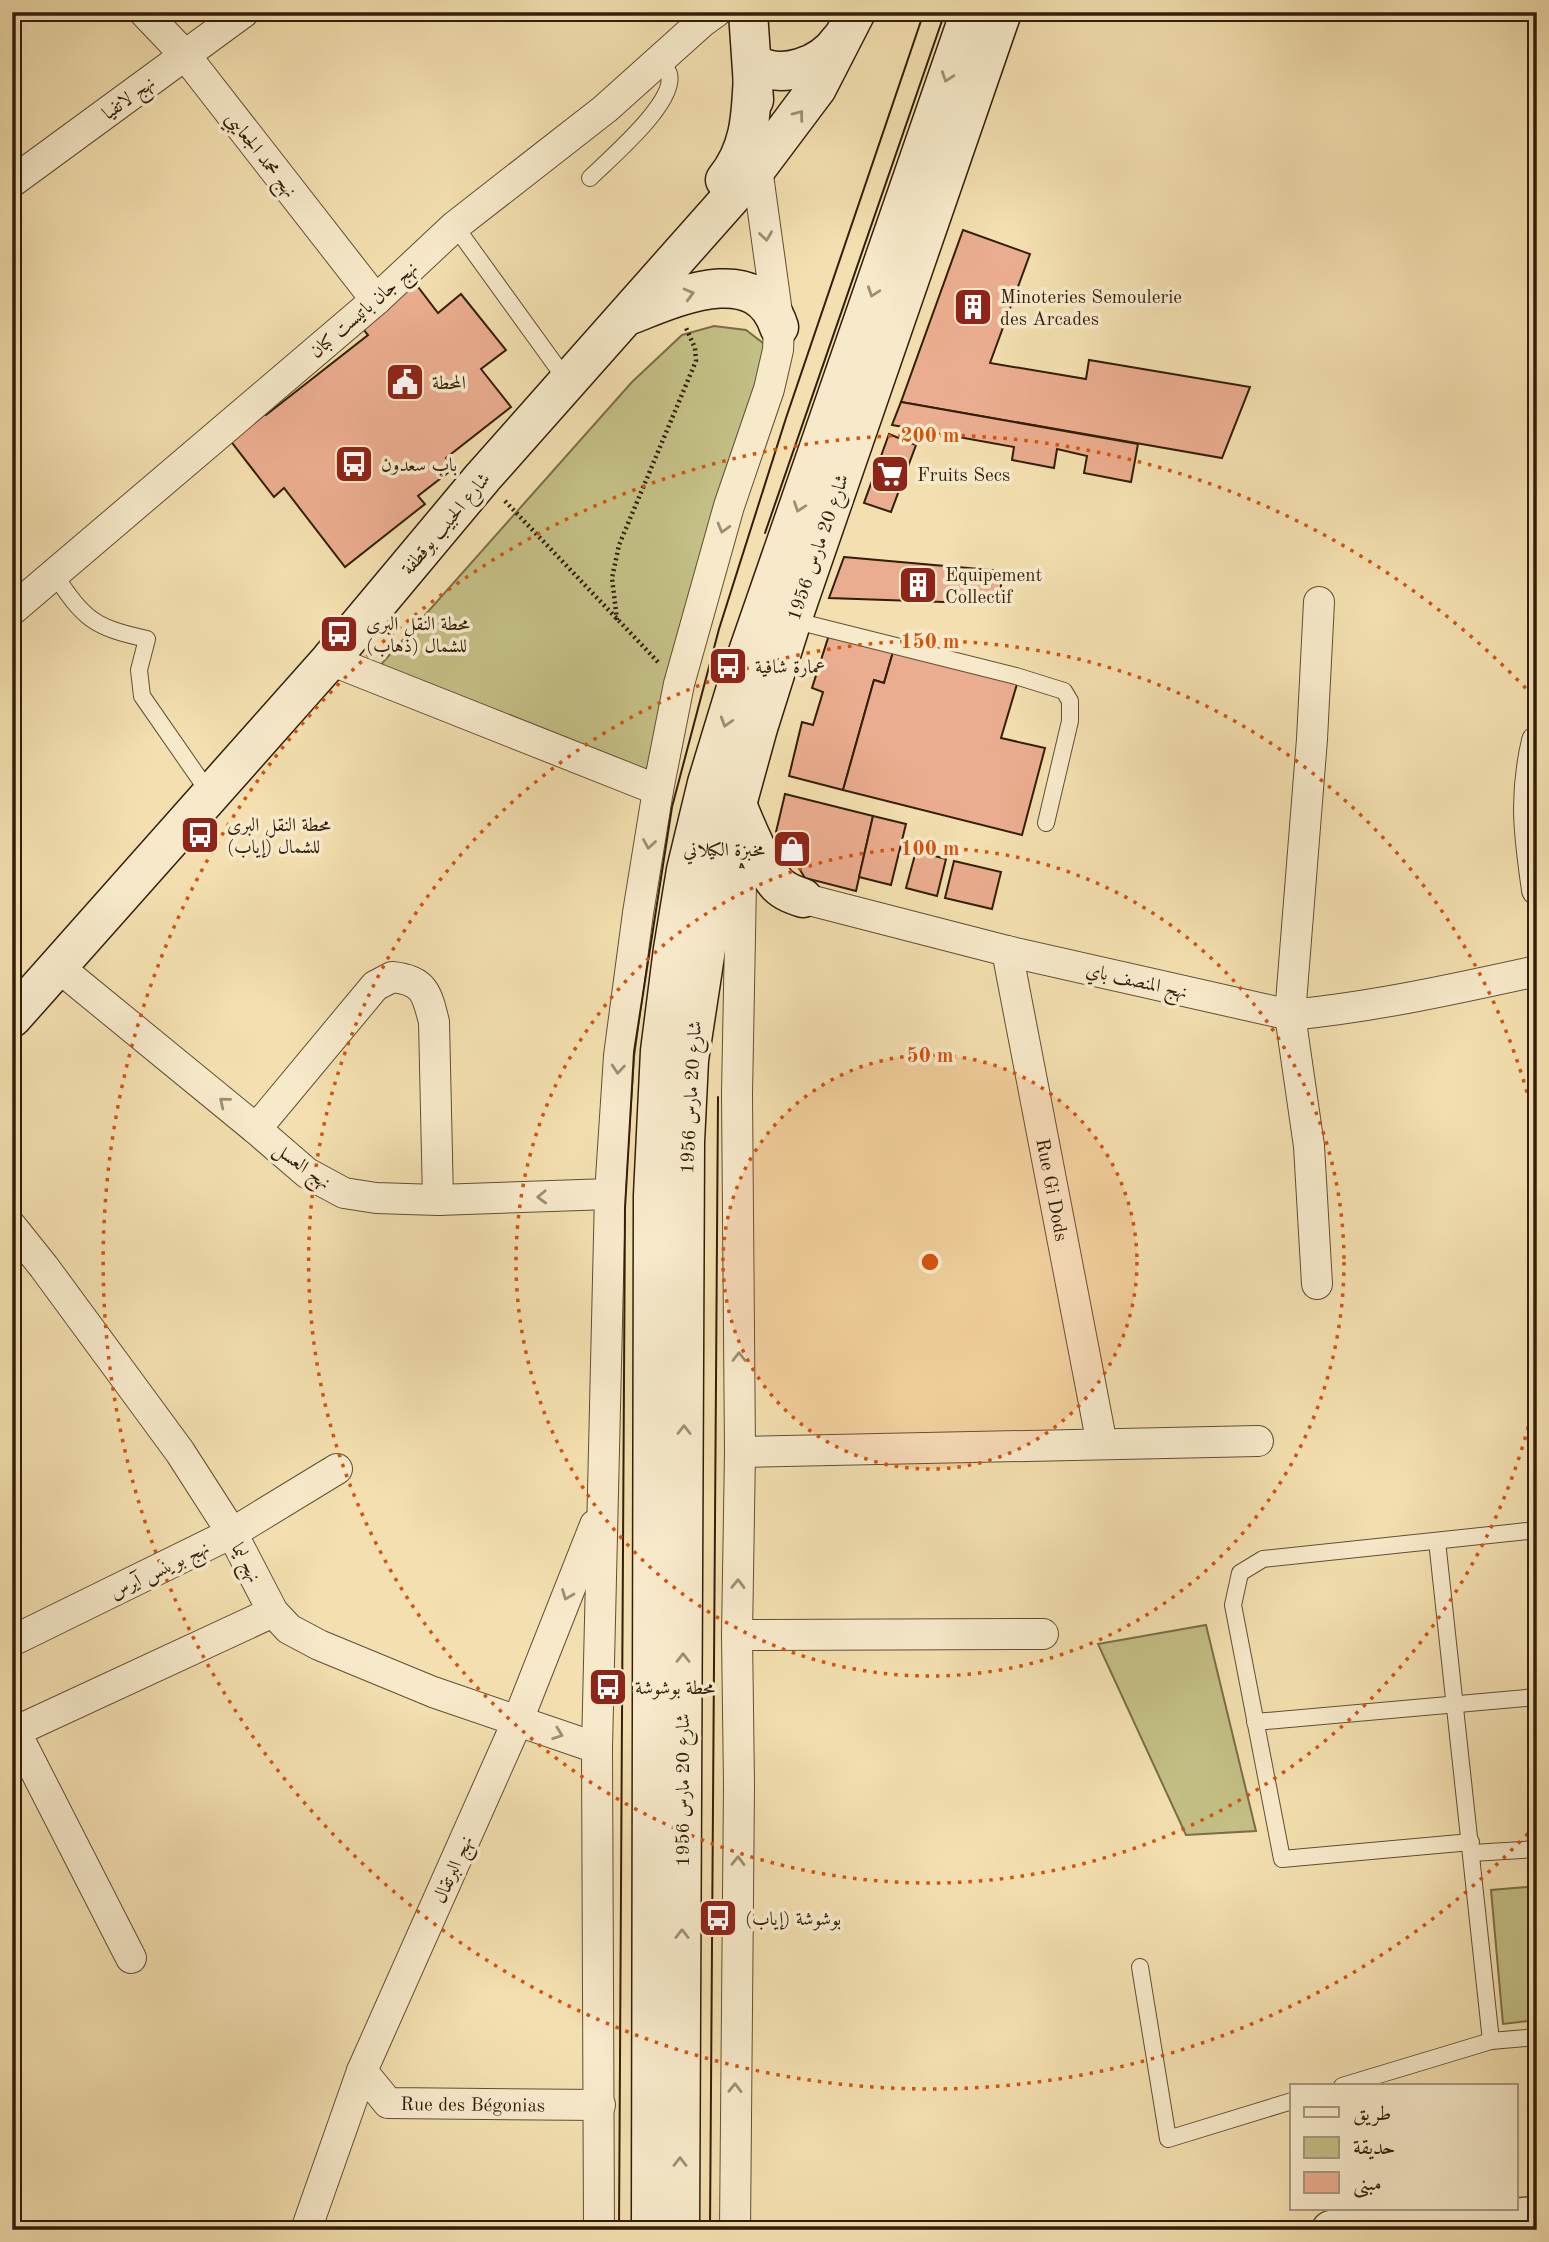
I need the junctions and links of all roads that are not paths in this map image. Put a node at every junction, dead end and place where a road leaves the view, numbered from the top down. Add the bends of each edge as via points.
1 (144, 12) edge
2 (244, 12) edge
3 (716, 12) edge
4 (748, 12) edge
5 (970, 12) edge
6 (1002, 12) edge
7 (854, 18) edge
8 (185, 55) junction
9 (660, 59) junction
10 (753, 68) junction
11 (757, 169) junction
12 (590, 178) dead end
13 (12, 182) edge
14 (455, 226) junction
15 (376, 300) junction
16 (779, 327) junction
17 (612, 330) junction
18 (567, 381) junction
19 (54, 574) junction
20 (1319, 602) dead end
21 (12, 610) edge
22 (792, 620) junction
23 (330, 660) junction
24 (1537, 741) edge
25 (658, 790) junction
26 (210, 794) junction
27 (737, 804) junction
28 (1045, 823) dead end
29 (715, 877) junction
30 (1537, 890) edge
31 (803, 898) junction
32 (1007, 951) junction
33 (57, 966) junction
34 (1537, 971) edge
35 (1290, 1015) junction
36 (12, 1018) edge
37 (257, 1129) junction
38 (610, 1194) junction
39 (438, 1200) junction
40 (12, 1227) edge
41 (1317, 1284) dead end
42 (1099, 1429) dead end
43 (1258, 1441) dead end
44 (740, 1452) junction
45 (337, 1469) dead end
46 (601, 1508) junction
47 (1537, 1530) edge
48 (232, 1533) junction
49 (1437, 1541) junction
50 (274, 1612) junction
51 (1043, 1634) dead end
52 (737, 1635) junction
53 (12, 1641) edge
54 (1537, 1698) edge
55 (1453, 1706) junction
56 (518, 1720) junction
57 (1255, 1722) junction
58 (14, 1732) edge
59 (597, 1748) junction
60 (1471, 1848) junction
61 (1537, 1849) edge
62 (131, 1958) dead end
63 (1140, 1967) dead end
64 (1537, 2037) edge
65 (1491, 2042) junction
66 (362, 2071) junction
67 (1349, 2084) edge
68 (1290, 2102) edge
69 (600, 2105) junction
70 (1537, 2217) edge
71 (306, 2230) edge
72 (599, 2230) edge
73 (651, 2230) edge
74 (680, 2230) edge
75 (735, 2230) edge
76 (1331, 2230) edge

1 - 8 street, نهج محمد الجعايبي
2 - 8 street, نهج لاتفيا
3 - 9 street, نهج جان باتيست كبان
4 - 10 main road
5 -> 29 main road, شارع 20 مارس 1956 via 739,678 707,783
6 - 22 main road, شارع 20 مارس 1956
7 - 10 main road via 838,44 816,62 778,71
11 -> 7 main road, شارع الحبيب بوقطفة via 817,88
8 - 13 street, نهج لاتفيا
8 - 15 street, نهج محمد الجعايبي
9 - 12 lane via 670,75 656,111
9 - 14 street, نهج جان باتيست كبان via 605,109
10 - 11 main road
10 - 17 main road via 750,124 740,158 628,298
11 -> 16 street
11 - 17 main road, شارع الحبيب بوقطفة
14 - 15 street, نهج جان باتيست كبان
14 - 18 lane
15 - 19 street, نهج جان باتيست كبان
17 -> 16 main road via 673,298 709,289 758,297
16 -> 25 street via 769,389 729,506 679,684
17 - 18 main road, شارع الحبيب بوقطفة
18 - 23 main road, شارع الحبيب بوقطفة
19 - 21 street, نهج جان باتيست كبان
19 - 26 lane via 86,617 112,631 147,639 139,670 142,696
20 - 35 street
22 - 27 main road, شارع 20 مارس 1956
22 - 28 lane via 1064,691 1070,701 1070,721
23 - 25 street
23 - 26 main road, شارع الحبيب بوقطفة
24 - 30 street via 1530,773 1528,825
25 -> 38 street via 619,1056
26 - 33 main road, شارع الحبيب بوقطفة
27 - 29 main road, شارع 20 مارس 1956
27 - 31 main road via 775,882
29 - 31 street, نهج المنصف باي
44 -> 29 street, شارع 20 مارس 1956 via 737,1094
29 - 73 main road, شارع 20 مارس 1956 via 673,949 660,1051 653,1195
74 -> 29 main road, شارع 20 مارس 1956 via 685,1142 691,1049
31 - 32 street, نهج المنصف باي
32 - 35 street, نهج المنصف باي
32 - 42 street, Rue Gi Dods
33 - 36 main road, شارع الحبيب بوقطفة
37 -> 33 street, نهج العسل
34 - 35 street, نهج المنصف باي via 1429,995
35 - 41 street via 1309,1146
37 - 39 street, نهج العسل via 307,1173 345,1193
37 - 39 street via 375,986 392,977 412,981 424,989 434,1022
38 -> 39 street, نهج العسل
38 - 46 street
40 - 48 street, نهج ليما via 180,1452
43 - 44 street
52 -> 44 street, شارع 20 مارس 1956
45 - 48 street, نهج بوينس آيرس
46 -> 56 street, نهج البرتقال
46 - 59 street
47 - 49 lane
48 - 50 street, نهج ليما
48 - 53 street, نهج بوينس آيرس
49 - 55 lane
49 - 57 lane via 1263,1559 1240,1573 1233,1605
50 - 56 street, نهج ليما via 289,1629 319,1645 433,1692
50 - 58 street
51 - 52 street
75 -> 52 street, شارع 20 مارس 1956
54 - 55 lane
55 - 57 lane
55 - 60 lane
56 -> 59 street, نهج ليما
56 - 66 street, نهج البرتقال
57 - 60 lane via 1282,1859
58 - 62 street
59 - 69 street
60 - 61 lane
60 - 65 lane
63 - 68 lane via 1168,2139
64 - 65 lane
65 - 67 lane
66 - 69 street, Rue des Bégonias via 388,2103
66 - 71 street, نهج البرتقال
69 - 72 street
70 - 76 main road

